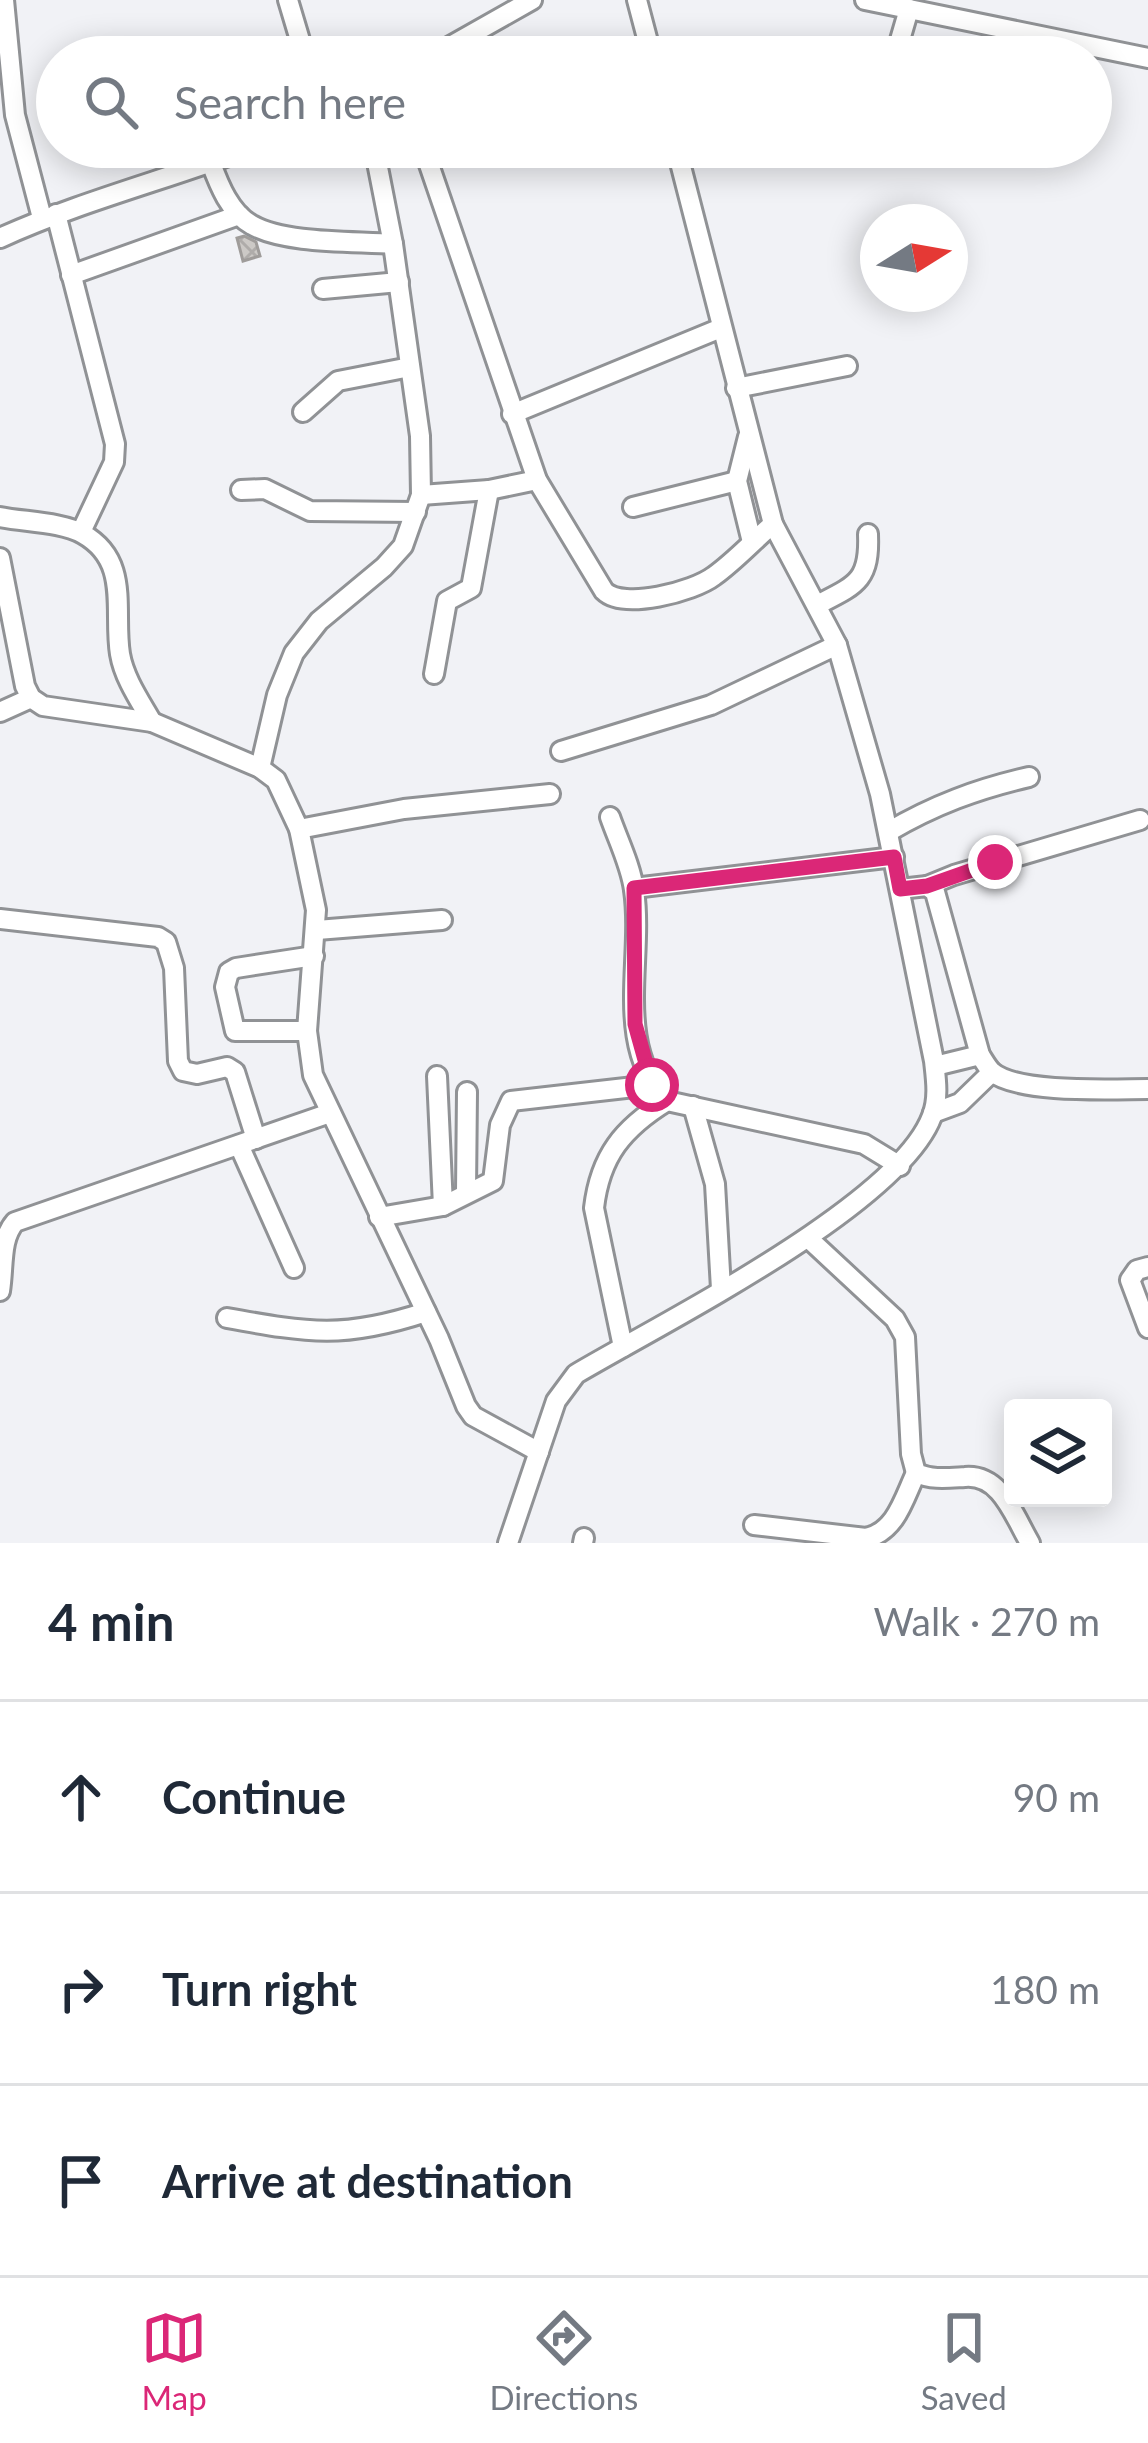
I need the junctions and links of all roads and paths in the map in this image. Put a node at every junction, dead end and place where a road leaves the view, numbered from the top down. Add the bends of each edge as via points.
1 (4, 0) edge
2 (288, 0) edge
3 (532, 0) edge
4 (637, 0) edge
5 (865, 0) edge
6 (909, 9) junction
7 (299, 36) edge
8 (468, 36) edge
9 (646, 36) edge
10 (901, 36) edge
11 (1041, 36) edge
12 (1112, 51) edge
13 (1148, 58) edge
14 (7, 99) edge
15 (196, 168) edge
16 (213, 168) edge
17 (378, 168) edge
18 (430, 168) edge
19 (681, 168) edge
20 (239, 215) junction
21 (49, 216) junction
22 (0, 238) edge
23 (393, 244) junction
24 (70, 275) junction
25 (399, 282) junction
26 (323, 289) dead end
27 (721, 328) junction
28 (847, 366) dead end
29 (410, 367) junction
30 (736, 388) junction
31 (303, 412) dead end
32 (512, 414) junction
33 (748, 436) junction
34 (537, 480) junction
35 (736, 481) junction
36 (241, 490) dead end
37 (489, 490) junction
38 (418, 503) junction
39 (633, 508) dead end
40 (0, 517) edge
41 (773, 524) junction
42 (81, 532) junction
43 (868, 534) dead end
44 (752, 542) junction
45 (0, 558) edge
46 (817, 604) junction
47 (837, 645) junction
48 (434, 674) dead end
49 (32, 698) junction
50 (0, 712) edge
51 (152, 722) junction
52 (561, 751) dead end
53 (260, 768) junction
54 (1029, 776) dead end
55 (550, 794) dead end
56 (610, 817) dead end
57 (1140, 820) dead end
58 (299, 829) junction
59 (888, 832) junction
60 (894, 857) junction
61 (927, 886) junction
62 (634, 888) junction
63 (900, 889) junction
64 (0, 920) edge
65 (442, 920) dead end
66 (317, 930) junction
67 (314, 956) junction
68 (307, 1031) junction
69 (255, 1034) junction
70 (986, 1064) junction
71 (935, 1066) junction
72 (231, 1070) junction
73 (437, 1076) dead end
74 (652, 1085) junction
75 (1148, 1089) edge
76 (466, 1092) dead end
77 (667, 1101) junction
78 (693, 1106) junction
79 (330, 1113) junction
80 (933, 1113) junction
81 (248, 1142) junction
82 (900, 1166) junction
83 (466, 1191) junction
84 (443, 1206) junction
85 (379, 1217) junction
86 (808, 1238) junction
87 (1148, 1267) edge
88 (294, 1268) dead end
89 (721, 1289) junction
90 (0, 1291) edge
91 (426, 1312) junction
92 (227, 1318) dead end
93 (1148, 1328) edge
94 (622, 1347) junction
95 (539, 1451) junction
96 (916, 1473) junction
97 (754, 1525) dead end
98 (508, 1543) edge
99 (1030, 1543) edge

1 - 14 street
2 - 7 street
3 - 8 street
4 - 9 street
5 - 6 street
6 - 10 street
6 - 11 street
12 - 13 street
14 - 21 street via 18,162
15 - 21 street
16 - 20 street
17 - 23 street
18 - 32 street
19 - 27 street
20 - 23 street via 282,235
20 - 24 street
21 - 22 street
21 - 24 street
23 - 25 street
24 - 42 street via 115,444
25 - 26 street
25 - 29 street
27 - 30 street
27 - 32 street
28 - 30 street
29 - 31 street via 338,381
29 - 38 street
30 - 33 street
32 - 34 street
33 - 35 street
33 - 41 street
34 - 37 street
34 - 44 street via 613,600 689,589
35 - 39 street
35 - 44 street
36 - 38 street via 265,489 310,511 350,514
37 - 38 street
37 - 48 street via 471,588 447,601
38 - 53 street via 403,546 294,652
40 - 42 street
41 - 44 street
41 - 46 street
42 - 51 street via 116,576 120,659
43 - 46 street via 866,571
45 - 49 street
46 - 47 street
47 - 52 street via 711,705
47 - 59 street
49 - 50 street
49 - 51 street
51 - 53 street
53 - 58 street via 275,780
54 - 59 street via 940,802
55 - 58 street via 404,808
56 - 62 street
57 - 61 street
58 - 66 street
59 - 60 street
60 - 62 street
60 - 63 street
61 - 63 street
61 - 70 street via 940,904
62 - 74 street via 635,1024
63 - 71 street
64 - 72 street via 166,942 183,1071
65 - 66 street
66 - 67 street
67 - 68 street
67 - 69 street via 229,972 230,1023
68 - 69 street
68 - 79 street via 313,1075
69 - 72 street
70 - 71 street
70 - 75 street via 1012,1081
70 - 80 street via 960,1103
71 - 80 street
72 - 81 street via 241,1085
73 - 84 street
74 - 77 street
74 - 83 street via 511,1101 493,1181
76 - 83 street
77 - 78 street
77 - 94 street via 614,1145 597,1187
78 - 82 street via 863,1144
78 - 89 street via 715,1184
79 - 81 street
79 - 85 street
80 - 82 street
81 - 88 street
81 - 90 street via 15,1222 0,1244
82 - 86 street
83 - 84 street
84 - 85 street
85 - 91 street
86 - 89 street
86 - 96 street via 886,1309 905,1337
87 - 93 street via 1130,1280
89 - 94 street
91 - 92 street via 376,1328 310,1334
91 - 95 street via 473,1416
94 - 95 street via 567,1384
95 - 98 street
96 - 97 street via 878,1536
96 - 99 street via 986,1479

